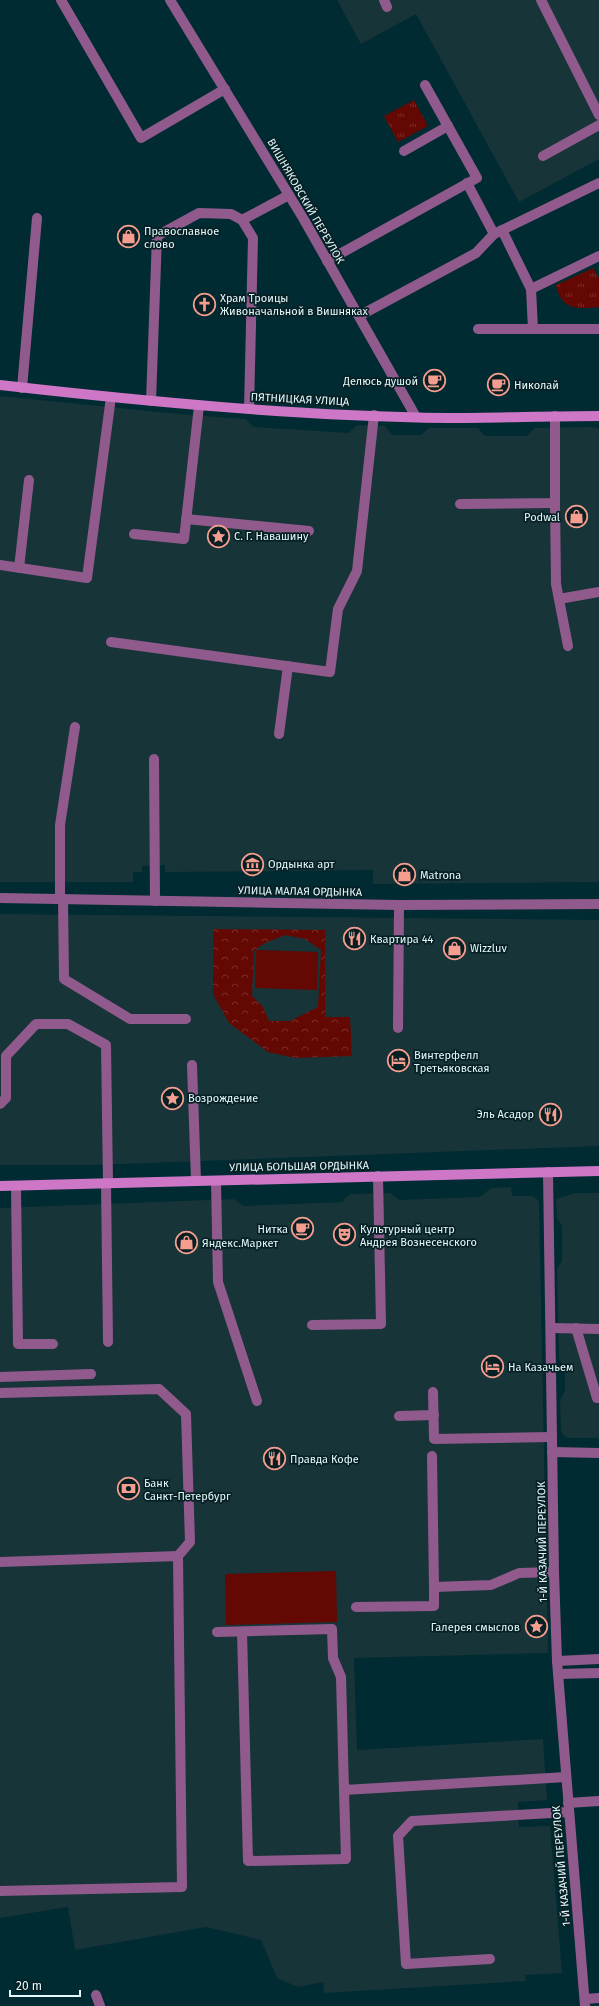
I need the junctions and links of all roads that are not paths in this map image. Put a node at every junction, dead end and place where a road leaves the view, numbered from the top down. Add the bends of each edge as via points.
1 (61, 0) edge
2 (170, 0) edge
3 (541, 0) edge
4 (425, 85) dead end
5 (225, 89) junction
6 (599, 115) edge
7 (599, 125) edge
8 (448, 126) junction
9 (404, 151) dead end
10 (543, 156) dead end
11 (467, 183) junction
12 (599, 183) edge
13 (290, 196) junction
14 (37, 218) dead end
15 (242, 220) junction
16 (498, 232) junction
17 (599, 256) edge
18 (327, 260) junction
19 (531, 289) junction
20 (359, 316) junction
21 (478, 329) dead end
22 (533, 329) junction
23 (599, 329) edge
24 (0, 385) edge
25 (22, 388) junction
26 (111, 397) junction
27 (151, 401) junction
28 (199, 406) junction
29 (248, 409) junction
30 (374, 415) junction
31 (555, 416) junction
32 (599, 416) edge
33 (416, 417) junction
34 (29, 480) dead end
35 (555, 503) junction
36 (460, 504) dead end
37 (186, 519) junction
38 (309, 531) dead end
39 (134, 534) dead end
40 (0, 565) edge
41 (19, 568) junction
42 (599, 592) edge
43 (559, 599) junction
44 (111, 642) dead end
45 (568, 646) dead end
46 (288, 666) junction
47 (75, 727) dead end
48 (279, 734) dead end
49 (154, 759) dead end
50 (0, 898) edge
51 (62, 899) junction
52 (155, 901) junction
53 (599, 904) edge
54 (399, 905) junction
55 (186, 1019) dead end
56 (398, 1028) dead end
57 (192, 1065) dead end
58 (0, 1104) edge
59 (599, 1171) edge
60 (548, 1172) junction
61 (378, 1176) junction
62 (196, 1181) junction
63 (216, 1181) junction
64 (107, 1183) junction
65 (0, 1186) edge
66 (16, 1186) junction
67 (312, 1325) dead end
68 (551, 1328) junction
69 (576, 1328) junction
70 (599, 1329) edge
71 (108, 1342) dead end
72 (53, 1344) dead end
73 (91, 1374) dead end
74 (0, 1377) edge
75 (433, 1392) dead end
76 (0, 1393) edge
77 (599, 1398) edge
78 (257, 1401) dead end
79 (434, 1415) junction
80 (399, 1416) dead end
81 (552, 1437) junction
82 (552, 1452) junction
83 (599, 1453) edge
84 (432, 1456) dead end
85 (178, 1556) junction
86 (0, 1562) edge
87 (554, 1572) junction
88 (434, 1587) junction
89 (356, 1607) dead end
90 (217, 1632) dead end
91 (242, 1632) junction
92 (599, 1659) edge
93 (557, 1661) junction
94 (599, 1673) edge
95 (558, 1674) junction
96 (566, 1777) junction
97 (344, 1790) junction
98 (599, 1801) edge
99 (569, 1807) junction
100 (0, 1891) edge
101 (490, 1960) dead end
102 (96, 1995) dead end
103 (599, 1998) edge
104 (585, 2002) edge
105 (100, 2006) edge

1 - 5 street via 141,138
2 - 5 street, ВИШНЯКОВСКИЙ ПЕРЕУЛОК
3 - 6 street
4 - 8 street
5 - 13 street, ВИШНЯКОВСКИЙ ПЕРЕУЛОК
7 - 10 street
8 - 9 street
8 - 11 street via 477,178
11 - 16 street
11 - 18 street
12 - 16 street
13 - 15 street
13 - 18 street, ВИШНЯКОВСКИЙ ПЕРЕУЛОК
14 - 25 street
15 - 27 street via 231,214 199,213 157,236
15 - 29 street via 253,238
16 - 19 street
16 - 20 street via 476,253
17 - 19 street
18 - 20 street, ВИШНЯКОВСКИЙ ПЕРЕУЛОК
19 - 22 street
20 - 33 street, ВИШНЯКОВСКИЙ ПЕРЕУЛОК
21 - 22 street
22 - 23 street
24 - 25 street, ПЯТНИЦКАЯ УЛИЦА
25 - 26 street, ПЯТНИЦКАЯ УЛИЦА
26 - 27 street, ПЯТНИЦКАЯ УЛИЦА
26 - 41 street via 87,578
27 - 28 street, ПЯТНИЦКАЯ УЛИЦА
28 - 29 street, ПЯТНИЦКАЯ УЛИЦА
28 - 37 street
29 - 30 street, ПЯТНИЦКАЯ УЛИЦА
30 - 33 street, ПЯТНИЦКАЯ УЛИЦА
30 - 46 street via 357,571 338,609 330,672
31 - 32 street, ПЯТНИЦКАЯ УЛИЦА
31 - 33 street, ПЯТНИЦКАЯ УЛИЦА
31 - 35 street
34 - 41 street
35 - 36 street
35 - 43 street via 556,584
37 - 38 street
37 - 39 street via 184,539
40 - 41 street
42 - 43 street
43 - 45 street
44 - 46 street
46 - 48 street
47 - 51 street via 60,825
49 - 52 street
50 - 51 street, УЛИЦА МАЛАЯ ОРДЫНКА
51 - 52 street, УЛИЦА МАЛАЯ ОРДЫНКА
51 - 55 street via 64,979 130,1019
52 - 54 street, УЛИЦА МАЛАЯ ОРДЫНКА
53 - 54 street, УЛИЦА МАЛАЯ ОРДЫНКА
54 - 56 street
57 - 62 street
58 - 64 street via 6,1098 6,1056 36,1024 68,1024 106,1045
59 - 60 street, УЛИЦА БОЛЬШАЯ ОРДЫНКА
60 - 61 street, УЛИЦА БОЛЬШАЯ ОРДЫНКА
60 - 68 street, 1-Й КАЗАЧИЙ ПЕРЕУЛОК
61 - 63 street, УЛИЦА БОЛЬШАЯ ОРДЫНКА
61 - 67 street via 381,1324
62 - 63 street, УЛИЦА БОЛЬШАЯ ОРДЫНКА
62 - 64 street, УЛИЦА БОЛЬШАЯ ОРДЫНКА
63 - 78 street via 218,1282
64 - 66 street, УЛИЦА БОЛЬШАЯ ОРДЫНКА
64 - 71 street
65 - 66 street, УЛИЦА БОЛЬШАЯ ОРДЫНКА
66 - 72 street via 18,1344
68 - 69 street
68 - 81 street, 1-Й КАЗАЧИЙ ПЕРЕУЛОК
69 - 70 street
69 - 77 street
73 - 74 street
75 - 79 street
76 - 85 street via 159,1389 186,1414 190,1542
79 - 80 street
79 - 81 street via 434,1439
81 - 82 street, 1-Й КАЗАЧИЙ ПЕРЕУЛОК
82 - 83 street
82 - 87 street, 1-Й КАЗАЧИЙ ПЕРЕУЛОК
84 - 88 street
85 - 86 street
85 - 100 street via 182,1887
87 - 88 street via 519,1573 491,1585
87 - 93 street, 1-Й КАЗАЧИЙ ПЕРЕУЛОК
88 - 89 street via 434,1606
90 - 91 street
91 - 97 street via 332,1629 333,1658 341,1677
91 - 97 street via 248,1861 346,1859
92 - 93 street
93 - 95 street, 1-Й КАЗАЧИЙ ПЕРЕУЛОК
94 - 95 street
95 - 96 street, 1-Й КАЗАЧИЙ ПЕРЕУЛОК
96 - 97 street
96 - 99 street, 1-Й КАЗАЧИЙ ПЕРЕУЛОК
98 - 99 street
99 - 101 street via 412,1821 398,1836 406,1964
99 - 104 street, 1-Й КАЗАЧИЙ ПЕРЕУЛОК
102 - 105 street
103 - 104 street

